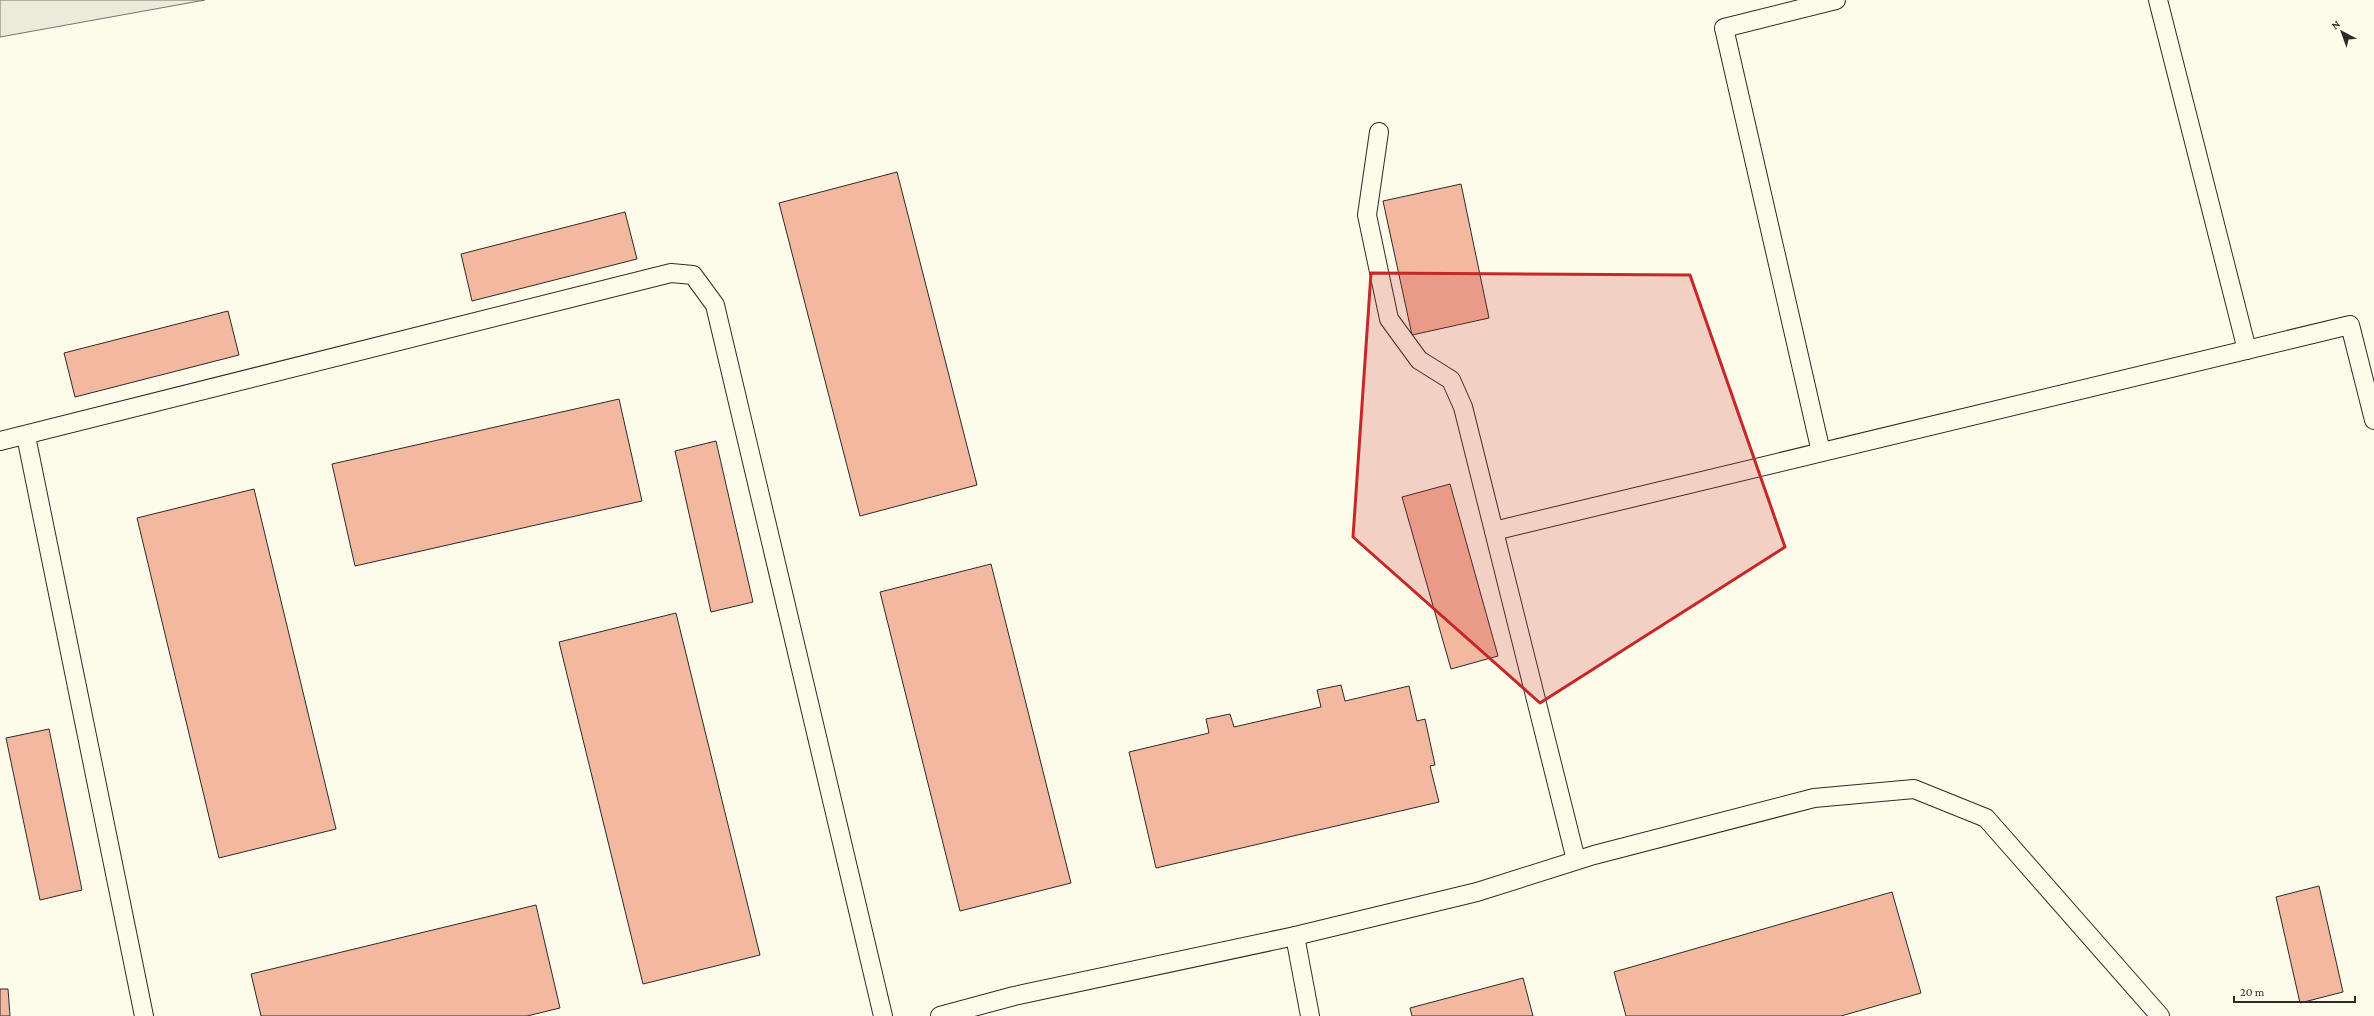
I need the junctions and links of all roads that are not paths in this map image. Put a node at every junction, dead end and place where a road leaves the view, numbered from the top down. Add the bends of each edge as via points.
1 (1836, 0) edge
2 (2158, 0) edge
3 (1379, 132) dead end
4 (2247, 350) junction
5 (2374, 420) edge
6 (26, 436) junction
7 (0, 441) edge
8 (1821, 452) junction
9 (1494, 531) junction
10 (1576, 860) junction
11 (1295, 936) junction
12 (144, 1016) edge
13 (883, 1016) edge
14 (940, 1016) edge
15 (1310, 1016) edge
16 (2160, 1016) edge

1 - 8 lane via 1724,28
2 - 4 lane
3 - 9 lane via 1367,215 1389,319 1419,360 1452,380 1463,407
4 - 5 lane via 2350,325
4 - 8 lane
6 - 7 lane
6 - 12 lane
6 - 13 lane via 671,273 693,275 715,305
8 - 9 lane
9 - 10 lane
10 - 11 lane via 1477,892
10 - 16 lane via 1814,798 1914,789 1986,818
11 - 14 lane via 1014,996
11 - 15 lane

